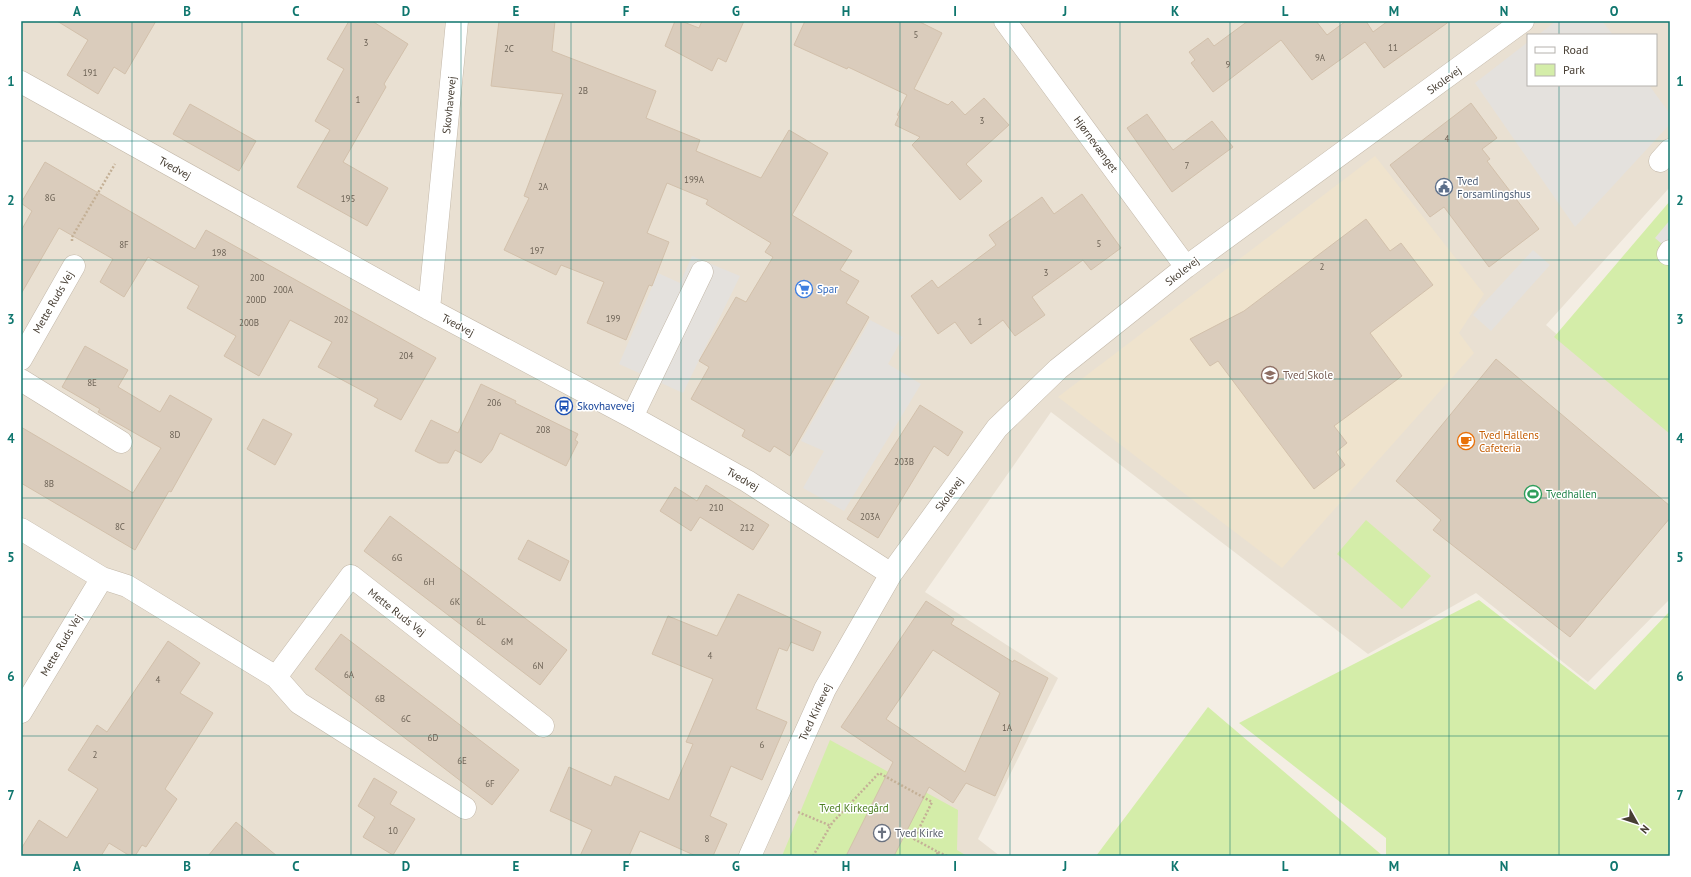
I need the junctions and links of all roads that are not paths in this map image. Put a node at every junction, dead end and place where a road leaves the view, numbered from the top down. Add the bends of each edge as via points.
1 (457, 21) edge
2 (1005, 21) edge
3 (1523, 21) edge
4 (21, 82) edge
5 (74, 266) road end
6 (1186, 267) junction
7 (702, 272) dead end
8 (428, 309) junction
9 (21, 359) edge
10 (21, 380) edge
11 (632, 417) junction
12 (121, 442) dead end
13 (21, 529) edge
14 (891, 574) junction
15 (102, 578) junction
16 (276, 677) junction
17 (21, 712) edge
18 (542, 726) dead end
19 (465, 808) dead end
20 (750, 856) edge

1 - 8 street, Skovhavevej
2 - 6 street, Hjørnevænget
3 - 6 street, Skolevej
4 - 8 street, Tvedvej
5 - 9 street, Mette Ruds Vej
6 - 14 street, Skolevej via 1058,369 997,428
7 - 11 street
8 - 11 street, Tvedvej
10 - 12 street
11 - 14 street, Tvedvej via 747,481
13 - 15 street
14 - 20 street, Tved Kirkevej via 825,689
15 - 16 street via 127,586
15 - 17 street, Mette Ruds Vej
16 - 18 street, Mette Ruds Vej via 351,576
16 - 19 street via 299,703

